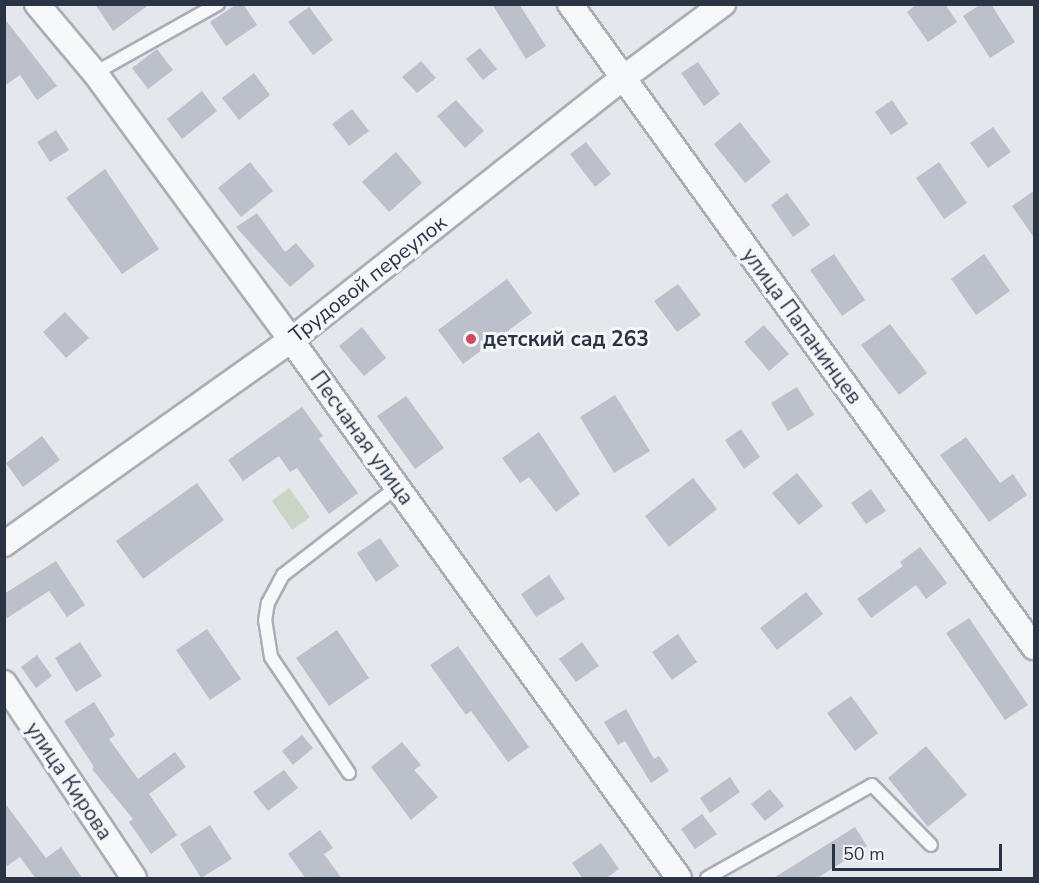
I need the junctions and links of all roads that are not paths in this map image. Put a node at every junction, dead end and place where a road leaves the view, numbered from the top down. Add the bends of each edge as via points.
1 (37, 4) edge
2 (218, 4) edge
3 (570, 4) edge
4 (723, 4) edge
5 (95, 73) junction
6 (622, 79) junction
7 (291, 340) junction
8 (397, 487) junction
9 (4, 544) edge
10 (1035, 647) edge
11 (4, 683) edge
12 (349, 773) dead end
13 (931, 845) dead end
14 (135, 879) edge
15 (679, 879) edge
16 (707, 879) edge

1 - 5 street, Песчаная улица
2 - 5 lane
3 - 6 street, улица Папанинцев
4 - 6 street, Трудовой переулок
5 - 7 street, Песчаная улица
6 - 7 street, Трудовой переулок
6 - 10 street, улица Папанинцев
7 - 8 street, Песчаная улица
7 - 9 street, Трудовой переулок
8 - 12 lane via 283,575 268,603 265,621 271,657
8 - 15 street, Песчаная улица
11 - 14 street, улица Кирова
13 - 16 lane via 873,785

